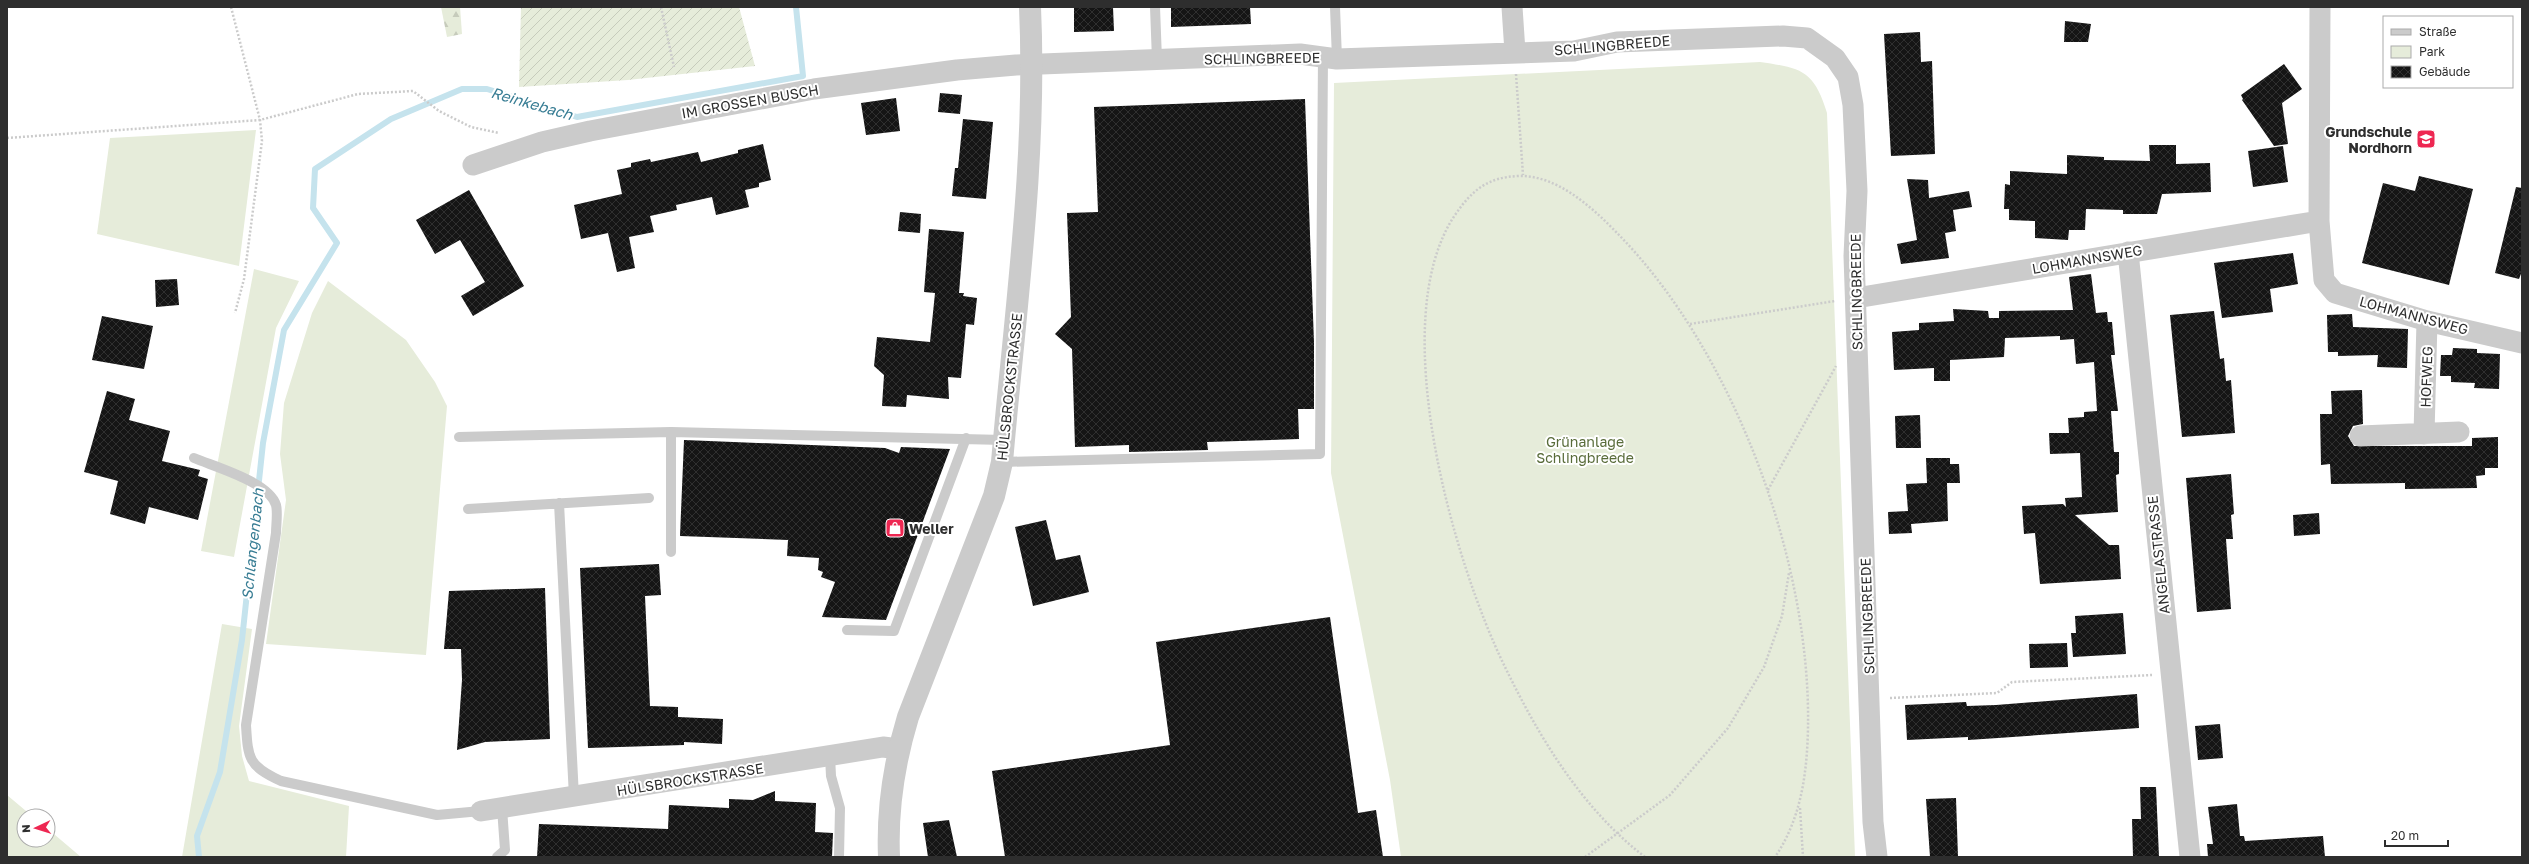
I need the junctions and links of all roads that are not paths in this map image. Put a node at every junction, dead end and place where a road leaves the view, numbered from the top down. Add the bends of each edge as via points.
1 (1030, 7) edge
2 (1156, 7) edge
3 (1335, 7) edge
4 (1512, 7) edge
5 (2320, 7) edge
6 (1515, 52) junction
7 (1330, 57) junction
8 (1157, 60) junction
9 (1033, 64) junction
10 (473, 165) dead end
11 (2319, 221) junction
12 (2128, 252) junction
13 (1856, 298) junction
14 (2427, 321) junction
15 (2522, 343) edge
16 (671, 432) junction
17 (2459, 432) dead end
18 (2424, 434) junction
19 (2360, 436) dead end
20 (459, 438) dead end
21 (966, 438) junction
22 (1004, 440) junction
23 (194, 458) dead end
24 (1002, 462) junction
25 (649, 498) dead end
26 (559, 503) junction
27 (468, 509) dead end
28 (671, 552) dead end
29 (847, 630) dead end
30 (899, 749) junction
31 (830, 756) junction
32 (574, 797) junction
33 (502, 808) junction
34 (481, 811) joint
35 (496, 857) edge
36 (839, 857) edge
37 (889, 857) edge
38 (1877, 857) edge
39 (2190, 857) edge

1 - 9 street, HÜLSBROCKSTRASSE
2 - 8 lane
3 - 7 lane
4 - 6 street
5 - 11 street, LOHMANNSWEG
6 - 7 street, SCHLINGBREEDE
6 - 13 street, SCHLINGBREEDE via 1574,50 1617,42 1783,36 1807,38 1826,51 1848,77 1853,105 1857,191 1854,256
7 - 8 street, SCHLINGBREEDE via 1300,54
7 - 24 lane via 1320,454
8 - 9 street, SCHLINGBREEDE
9 - 10 street, IM GROSSEN BUSCH via 957,70 814,89 590,131 542,142
9 - 22 street, HÜLSBROCKSTRASSE via 1024,231
11 - 12 street, LOHMANNSWEG
11 - 14 street, LOHMANNSWEG via 2324,280 2335,293
12 - 13 street, LOHMANNSWEG
12 - 39 street, ANGELASTRASSE
13 - 38 street, SCHLINGBREEDE via 1873,822
14 - 15 street, LOHMANNSWEG
14 - 18 street, HOFWEG
16 - 20 lane
16 - 21 lane
16 - 28 lane
17 - 18 street
18 - 19 street
21 - 22 lane
21 - 29 lane via 894,631
22 - 24 street, HÜLSBROCKSTRASSE
23 - 34 lane via 248,480 265,490 276,505 276,533 246,725 248,754 260,771 281,781 437,815
24 - 30 street, HÜLSBROCKSTRASSE via 994,496 908,717
25 - 26 lane
26 - 27 lane
26 - 32 lane
30 - 31 street, HÜLSBROCKSTRASSE via 883,748
30 - 37 street, HÜLSBROCKSTRASSE via 889,814
31 - 32 street, HÜLSBROCKSTRASSE
31 - 36 lane via 831,776 840,808
32 - 33 street, HÜLSBROCKSTRASSE
33 - 34 street, HÜLSBROCKSTRASSE
33 - 35 lane via 505,850

